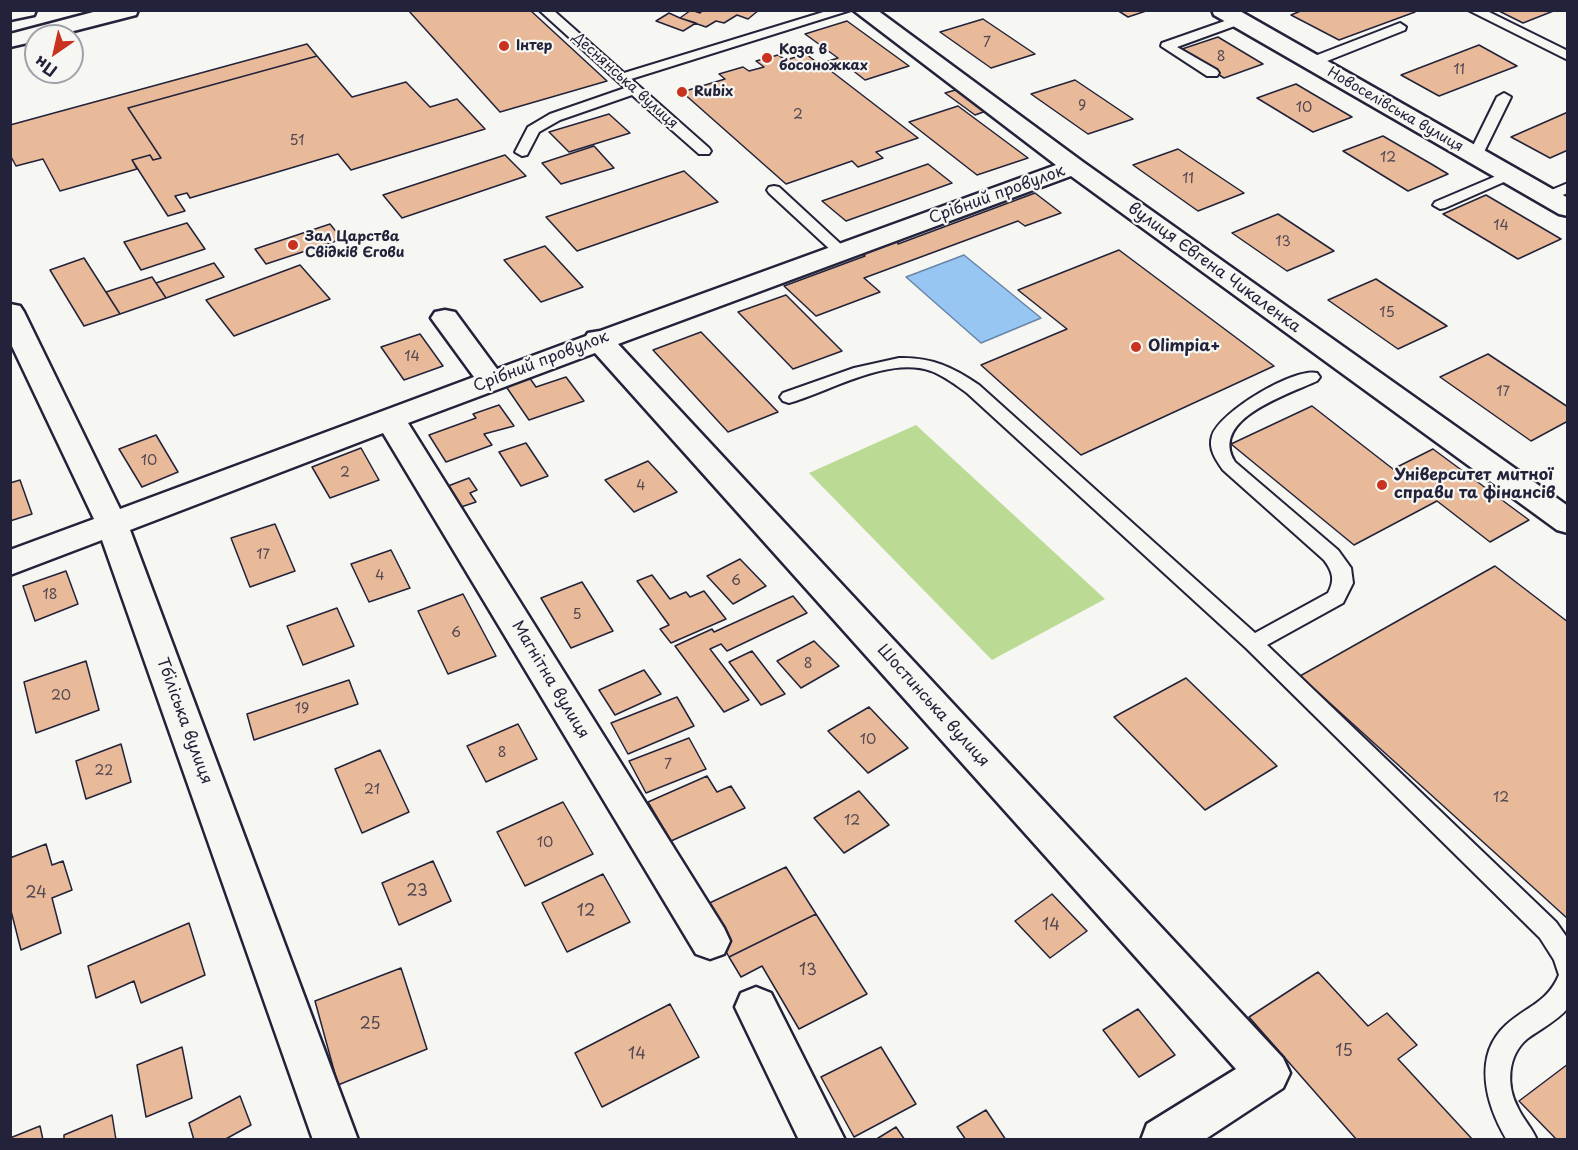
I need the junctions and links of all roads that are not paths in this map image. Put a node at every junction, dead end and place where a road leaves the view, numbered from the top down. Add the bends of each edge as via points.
1 (26, 10) edge
2 (128, 10) edge
3 (545, 10) edge
4 (845, 10) edge
5 (863, 10) edge
6 (1474, 10) edge
7 (10, 14) edge
8 (1230, 15) edge
9 (1400, 27) dead end
10 (10, 41) edge
11 (1568, 56) edge
12 (1312, 62) junction
13 (1212, 73) dead end
14 (622, 78) junction
15 (635, 89) junction
16 (1504, 97) dead end
17 (704, 151) dead end
18 (522, 152) dead end
19 (1475, 156) junction
20 (1074, 167) junction
21 (1508, 175) junction
22 (774, 190) dead end
23 (1557, 192) edge
24 (1440, 206) dead end
25 (1568, 209) edge
26 (840, 251) junction
27 (10, 312) edge
28 (445, 318) dead end
29 (598, 339) junction
30 (1311, 377) dead end
31 (492, 382) junction
32 (789, 397) dead end
33 (390, 419) junction
34 (1568, 522) edge
35 (112, 524) junction
36 (10, 563) edge
37 (1253, 643) junction
38 (710, 941) dead end
39 (1568, 968) edge
40 (1568, 983) edge
41 (756, 1007) dead end
42 (336, 1140) edge
43 (823, 1140) edge
44 (1163, 1140) edge
45 (1524, 1140) edge

1 - 7 street
2 - 10 street
3 - 14 lane, Деснянська вулиця
4 - 14 lane
5 - 20 street, вулиця Євгена Чикаленка
6 - 11 lane
8 - 12 street, Новоселівська вулиця
8 - 13 lane via 1167,46
9 - 12 lane
12 - 19 street, Новоселівська вулиця
14 - 15 lane, Деснянська вулиця
15 - 17 lane, Деснянська вулиця
15 - 18 lane via 540,125 533,129
16 - 19 lane
19 - 21 street, Новоселівська вулиця
20 - 26 street, Срібний провулок
20 - 34 street, вулиця Євгена Чикаленка
21 - 23 street, Новоселівська вулиця
21 - 24 lane
22 - 26 lane
23 - 25 street, Новоселівська вулиця
26 - 29 street, Срібний провулок
27 - 35 street, Тбіліська вулиця
28 - 31 street
29 - 31 street, Срібний провулок
29 - 44 street, Шостинська вулиця via 1268,1073
30 - 37 lane via 1235,414 1222,430 1220,449 1229,466 1341,568 1343,583 1336,598
31 - 33 street, Срібний провулок
32 - 37 lane via 905,363 931,365 952,374 1079,483
33 - 35 street, Срібний провулок
33 - 38 street, Магнітна вулиця
35 - 36 street, Срібний провулок
35 - 42 street, Тбіліська вулиця
37 - 39 lane via 1548,930
40 - 45 lane via 1553,1007 1509,1040 1498,1064 1499,1097
41 - 43 street

